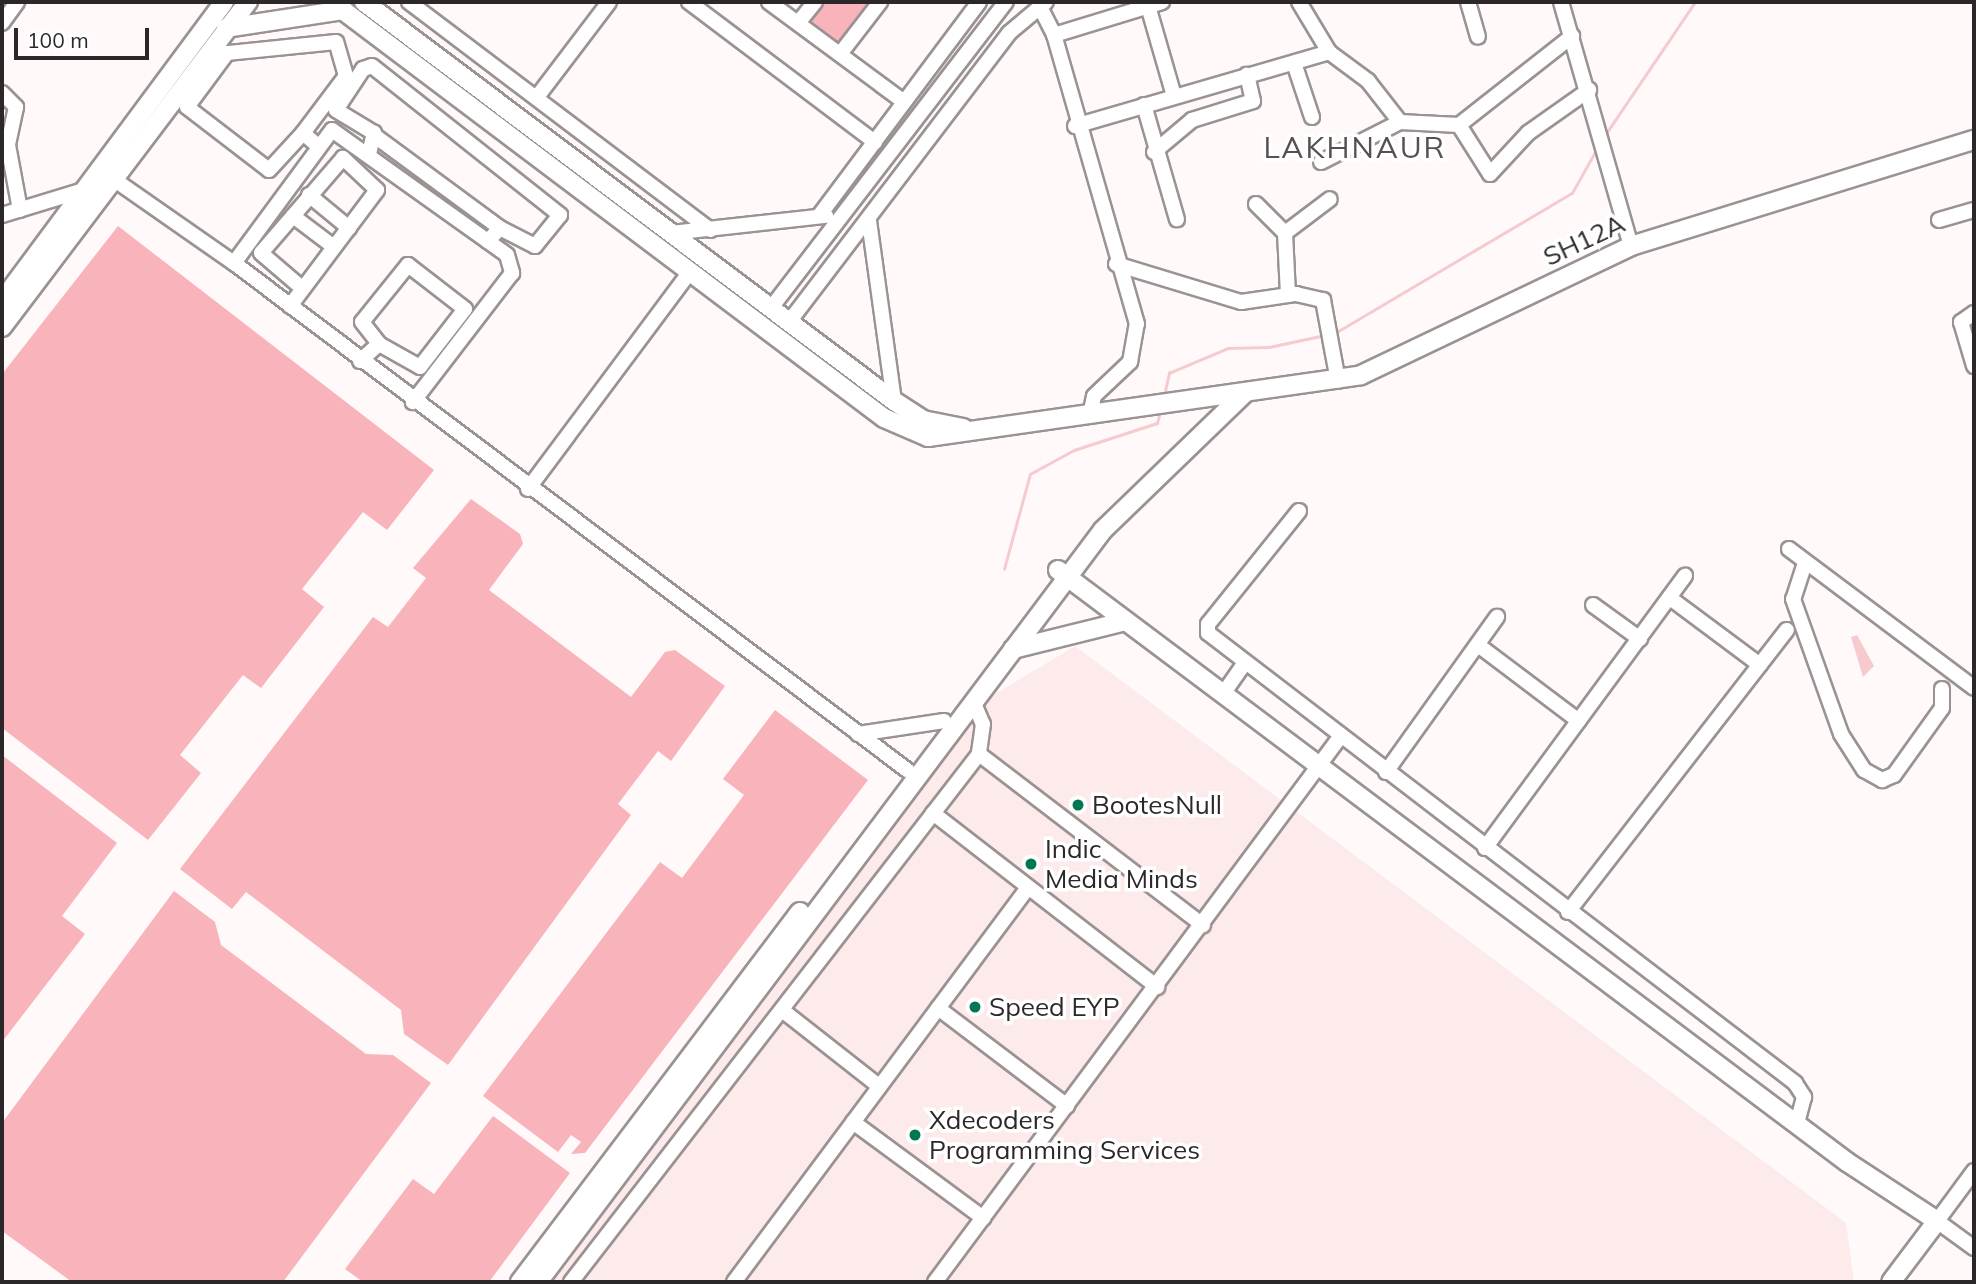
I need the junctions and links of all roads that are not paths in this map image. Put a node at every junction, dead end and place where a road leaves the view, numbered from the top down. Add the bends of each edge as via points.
1 (17, 2) edge
2 (248, 2) edge
3 (410, 2) edge
4 (609, 2) edge
5 (689, 2) edge
6 (715, 2) edge
7 (769, 2) edge
8 (815, 2) edge
9 (880, 2) edge
10 (979, 2) edge
11 (1006, 2) edge
12 (1163, 2) edge
13 (1299, 2) edge
14 (1468, 2) edge
15 (1561, 2) edge
16 (1043, 4) edge
17 (372, 5) edge
18 (338, 6) edge
19 (1148, 6) junction
20 (220, 11) edge
21 (706, 14) junction
22 (2, 23) edge
23 (798, 23) junction
24 (1054, 35) junction
25 (1572, 36) junction
26 (1478, 37) dead end
27 (1329, 52) junction
28 (840, 54) junction
29 (1294, 62) junction
30 (1247, 75) junction
31 (1589, 90) junction
32 (2, 93) edge
33 (1174, 96) junction
34 (537, 97) junction
35 (904, 102) junction
36 (1144, 104) junction
37 (1312, 117) dead end
38 (1401, 122) junction
39 (1458, 125) junction
40 (1075, 126) junction
41 (303, 133) junction
42 (375, 136) junction
43 (1974, 141) edge
44 (875, 142) junction
45 (317, 145) junction
46 (1154, 152) junction
47 (369, 153) junction
48 (1321, 162) dead end
49 (112, 178) junction
50 (84, 191) junction
51 (309, 195) junction
52 (1330, 199) dead end
53 (1256, 204) dead end
54 (20, 210) junction
55 (1974, 210) edge
56 (843, 213) junction
57 (2, 215) edge
58 (293, 216) junction
59 (819, 216) junction
60 (1177, 219) dead end
61 (1940, 220) dead end
62 (869, 221) junction
63 (349, 228) junction
64 (500, 228) junction
65 (711, 230) junction
66 (671, 233) junction
67 (1285, 233) junction
68 (488, 241) junction
69 (1631, 246) junction
70 (334, 247) junction
71 (234, 263) junction
72 (1116, 264) junction
73 (690, 271) junction
74 (303, 289) junction
75 (1288, 295) junction
76 (2, 301) edge
77 (290, 306) junction
78 (771, 308) junction
79 (1974, 313) edge
80 (789, 322) junction
81 (2, 327) edge
82 (379, 344) junction
83 (360, 360) junction
84 (1974, 366) edge
85 (1338, 381) junction
86 (1244, 394) junction
87 (1224, 396) junction
88 (894, 401) junction
89 (414, 402) junction
90 (1090, 415) junction
91 (984, 433) junction
92 (528, 489) junction
93 (1299, 511) dead end
94 (1788, 548) dead end
95 (1805, 563) junction
96 (1062, 573) junction
97 (1685, 576) dead end
98 (1670, 598) junction
99 (1593, 605) dead end
100 (1497, 617) dead end
101 (1126, 621) junction
102 (1787, 630) dead end
103 (1640, 639) junction
104 (1478, 645) junction
105 (1013, 649) junction
106 (1245, 663) junction
107 (1759, 665) junction
108 (1974, 688) edge
109 (1942, 689) dead end
110 (1223, 694) junction
111 (973, 701) junction
112 (944, 721) junction
113 (1579, 721) junction
114 (858, 734) junction
115 (1340, 737) junction
116 (979, 754) junction
117 (1318, 765) junction
118 (1386, 772) junction
119 (911, 774) junction
120 (933, 813) junction
121 (1485, 848) junction
122 (1028, 887) junction
123 (1568, 912) junction
124 (1203, 925) junction
125 (1157, 987) junction
126 (938, 1007) junction
127 (782, 1010) junction
128 (879, 1086) junction
129 (1068, 1106) junction
130 (853, 1122) junction
131 (1797, 1124) junction
132 (1974, 1171) edge
133 (983, 1218) junction
134 (1937, 1221) junction
135 (1974, 1248) edge
136 (520, 1282) edge
137 (538, 1282) edge
138 (571, 1282) edge
139 (734, 1282) edge
140 (935, 1282) edge
141 (1891, 1282) edge

1 - 22 street
2 - 20 main road
3 - 34 street
4 - 34 street
5 - 21 street
6 - 21 street
7 - 23 street
8 - 23 street
9 - 28 street
10 - 35 street
11 - 56 street
12 - 19 street
13 - 27 street
14 - 26 street
15 - 25 street
16 - 24 street
16 - 62 street via 1009,33
17 - 66 main road
18 - 20 main road
18 - 73 main road
19 - 24 street
19 - 33 street
20 - 49 main road
20 - 50 main road
21 - 44 street
23 - 28 street
24 - 40 street
25 - 31 street
25 - 39 street
27 - 29 street
27 - 38 street via 1368,81
28 - 35 street
29 - 30 street
29 - 37 street
30 - 33 street
30 - 46 street via 1253,101 1192,120
31 - 39 street via 1528,133 1490,174
31 - 69 street
32 - 54 street via 16,107 8,145
33 - 36 street
34 - 65 street
35 - 44 street
36 - 40 street
36 - 46 street
38 - 39 street
38 - 48 street
40 - 72 street
41 - 41 street via 269,170 187,107 227,53 336,42 346,76
41 - 45 street
42 - 47 street
42 - 64 street
42 - 64 street via 336,110 363,69 372,66 560,215 535,246
43 - 69 main road, SH12A / SH12A
44 - 59 street
45 - 47 street via 332,130
45 - 71 street
46 - 60 street
47 - 68 street
49 - 50 street
49 - 71 street
49 - 81 main road
50 - 54 street
50 - 76 main road
51 - 58 street
51 - 63 street
51 - 63 street via 343,158 377,190
52 - 67 street
53 - 67 street
54 - 57 street
55 - 61 street
56 - 59 street
56 - 78 street
58 - 70 street
58 - 74 street via 261,258
59 - 65 street
62 - 80 street
62 - 88 street
63 - 70 street
64 - 68 street
65 - 66 street
66 - 78 main road
67 - 75 street
68 - 89 street via 513,260 512,273
69 - 85 main road, SH12A / SH12A via 1388,365
70 - 74 street
71 - 77 street
72 - 75 street via 1241,302
72 - 90 street via 1137,324 1135,349 1130,362 1094,396
73 - 91 main road via 910,435
73 - 92 street
74 - 77 street
75 - 85 street via 1323,300
77 - 83 street
78 - 80 main road
79 - 84 street via 1961,322
80 - 88 main road
82 - 82 street via 420,367 465,309 408,265 362,322
82 - 83 street
83 - 89 street
85 - 86 main road, SH12A / SH12A
86 - 87 main road, SH12A / SH12A
86 - 96 main road via 1141,490
87 - 90 main road, SH12A
87 - 96 main road via 1096,522
88 - 91 main road via 923,420
89 - 92 street
90 - 91 main road, SH12A
92 - 114 street
93 - 106 street via 1206,627
94 - 95 street
95 - 108 street
95 - 109 street via 1793,599 1841,734 1864,770 1882,780 1894,775 1942,708
96 - 101 main road
96 - 105 main road
96 - 112 main road
97 - 98 street
98 - 103 street
98 - 107 street
99 - 103 street
100 - 104 street
101 - 105 main road
101 - 110 main road
102 - 107 street
103 - 113 street
104 - 113 street
104 - 118 street
105 - 111 main road
106 - 110 street
106 - 115 street
107 - 123 street
110 - 117 main road
111 - 116 street via 983,724
111 - 119 main road
112 - 114 street
112 - 119 main road
113 - 121 street
114 - 119 street
115 - 117 street
115 - 118 street
116 - 120 street
116 - 124 street
117 - 124 street
117 - 131 main road
118 - 121 street
119 - 136 main road
119 - 137 main road
120 - 122 street
120 - 127 street
121 - 123 street
122 - 125 street
122 - 126 street
123 - 131 street via 1796,1083 1804,1097
124 - 125 street
125 - 129 street
126 - 128 street
126 - 129 street
127 - 128 street
127 - 138 street
128 - 130 street
129 - 133 street
130 - 133 street
130 - 139 street
131 - 134 main road
132 - 134 street
133 - 140 street
134 - 135 street
134 - 141 main road

